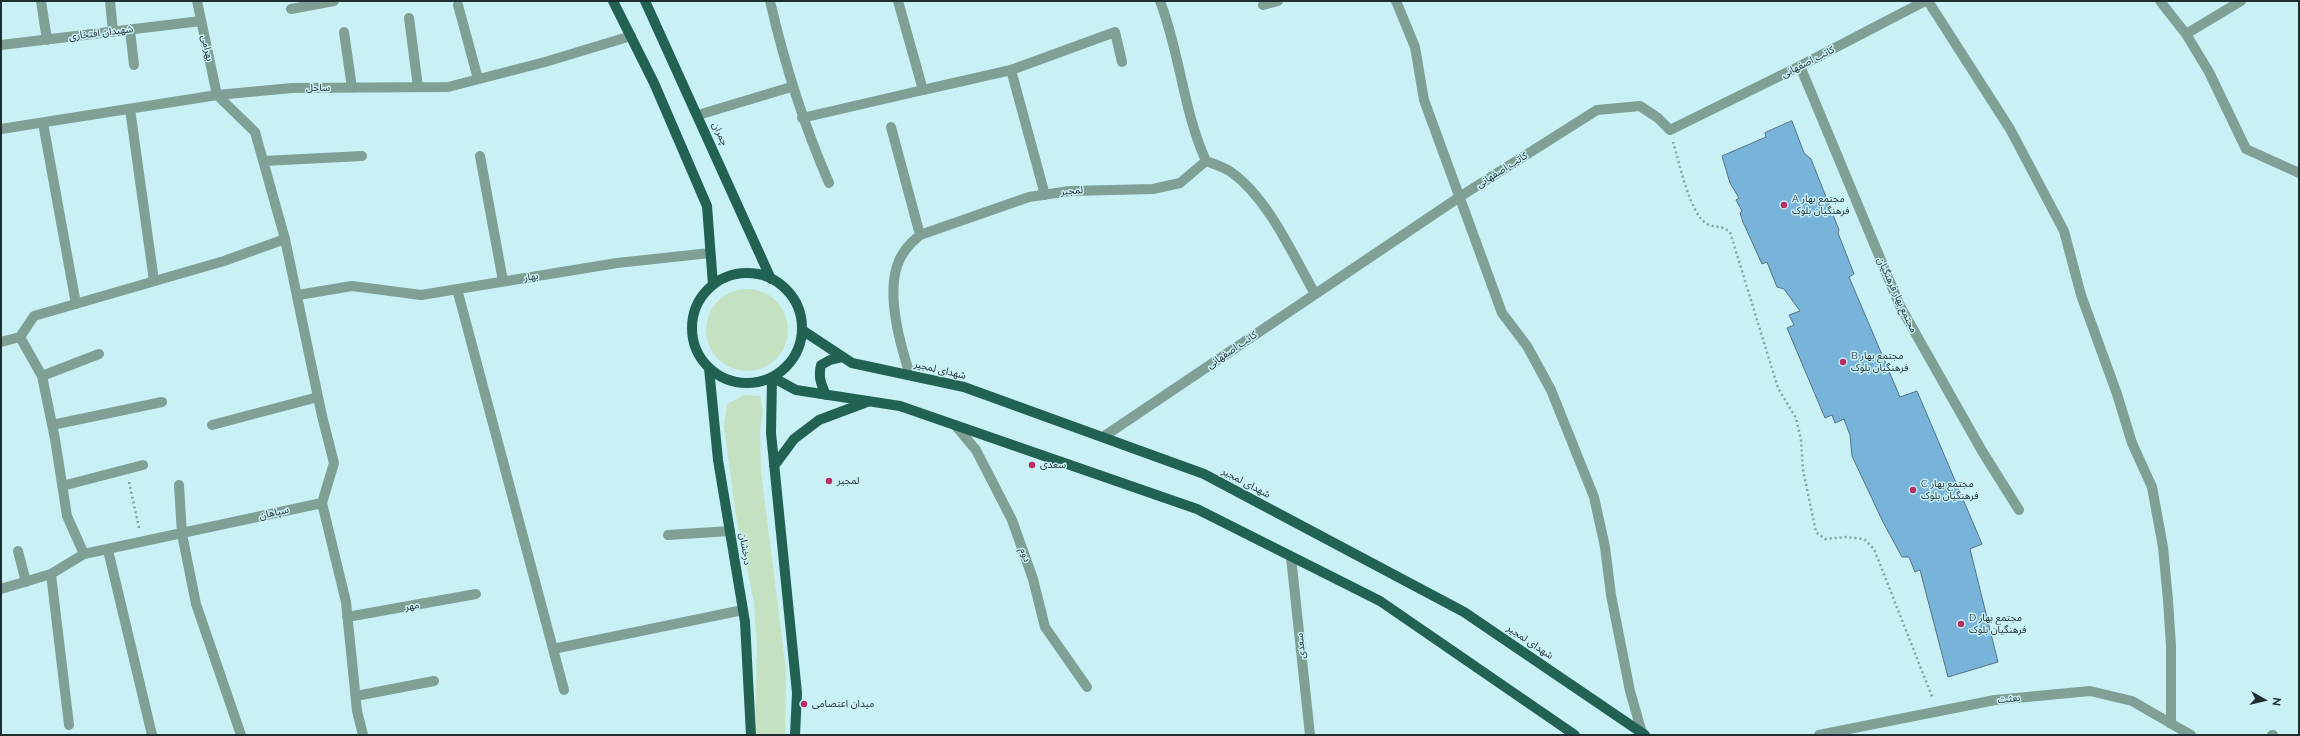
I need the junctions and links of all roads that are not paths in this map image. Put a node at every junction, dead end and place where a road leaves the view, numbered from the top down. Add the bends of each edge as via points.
1 (41, 1) edge
2 (110, 1) edge
3 (197, 1) edge
4 (334, 1) edge
5 (613, 1) edge
6 (645, 1) edge
7 (770, 1) edge
8 (898, 1) edge
9 (1160, 1) edge
10 (1278, 1) edge
11 (1396, 1) edge
12 (1925, 1) edge
13 (1928, 1) edge
14 (2160, 1) edge
15 (2240, 1) edge
16 (458, 5) dead end
17 (1263, 5) dead end
18 (291, 9) dead end
19 (409, 18) dead end
20 (201, 21) junction
21 (130, 30) junction
22 (113, 32) junction
23 (344, 32) dead end
24 (2186, 34) junction
25 (631, 36) junction
26 (47, 40) junction
27 (1, 45) edge
28 (1122, 62) dead end
29 (134, 65) dead end
30 (1800, 66) junction
31 (1011, 70) junction
32 (478, 79) junction
33 (791, 86) junction
34 (418, 87) junction
35 (352, 88) junction
36 (923, 90) junction
37 (217, 95) junction
38 (130, 109) junction
39 (698, 115) junction
40 (802, 118) junction
41 (43, 123) junction
42 (891, 127) dead end
43 (1, 129) edge
44 (362, 156) dead end
45 (480, 156) dead end
46 (263, 161) junction
47 (1206, 161) junction
48 (2299, 174) edge
49 (830, 183) dead end
50 (1045, 195) junction
51 (1461, 196) junction
52 (920, 235) junction
53 (286, 240) junction
54 (710, 253) junction
55 (771, 279) junction
56 (154, 281) junction
57 (503, 281) junction
58 (713, 285) junction
59 (457, 289) junction
60 (1315, 294) junction
61 (298, 295) junction
62 (76, 304) junction
63 (802, 330) junction
64 (20, 337) junction
65 (1, 342) edge
66 (99, 354) dead end
67 (843, 357) junction
68 (708, 368) junction
69 (910, 375) junction
70 (42, 376) junction
71 (772, 377) junction
72 (826, 395) junction
73 (318, 397) junction
74 (868, 401) junction
75 (162, 402) dead end
76 (212, 425) dead end
77 (955, 425) junction
78 (52, 426) junction
79 (1103, 437) junction
80 (143, 465) dead end
81 (774, 466) junction
82 (179, 485) dead end
83 (62, 486) junction
84 (322, 502) junction
85 (2019, 510) dead end
86 (730, 531) junction
87 (182, 534) junction
88 (668, 535) dead end
89 (108, 550) junction
90 (18, 551) dead end
91 (84, 554) junction
92 (1291, 557) junction
93 (51, 574) junction
94 (26, 582) junction
95 (1, 589) edge
96 (476, 594) dead end
97 (743, 610) junction
98 (347, 617) junction
99 (553, 648) junction
100 (434, 681) dead end
101 (1088, 686) dead end
102 (564, 690) dead end
103 (356, 696) junction
104 (2171, 724) junction
105 (69, 725) dead end
106 (1643, 734) edge
107 (152, 735) edge
108 (241, 735) edge
109 (363, 735) edge
110 (749, 735) edge
111 (795, 735) edge
112 (1310, 735) edge
113 (1574, 735) edge
114 (1819, 735) edge
115 (2191, 735) edge

1 - 26 street
2 - 22 street
3 - 20 street, بهرامی
4 - 18 street
5 - 25 main road
6 - 39 main road, چمران
7 - 33 street
8 - 36 street
9 - 47 street via 1168,22 1196,139
10 - 17 street
11 - 51 street via 1415,47 1424,100
12 - 30 street, کاتب اصفهانی
13 - 104 street via 2010,129 2064,232 2081,295 2132,443 2152,487 2163,547 2168,600
14 - 24 street
15 - 24 street
16 - 32 street
19 - 34 street
20 - 21 street, شهیدان افتخاری
20 - 37 street, بهرامی
21 - 22 street, شهیدان افتخاری
21 - 29 street
22 - 26 street, شهیدان افتخاری
23 - 35 street
24 - 48 street via 2209,72 2246,149
25 - 32 street, ساحل
25 - 54 main road via 654,82 707,206
26 - 27 street, شهیدان افتخاری
28 - 31 street via 1115,32
30 - 51 street, کاتب اصفهانی via 1670,130 1640,106 1597,110
30 - 85 street, مجتمع بهار فرهنگیان via 1900,306 1974,438
31 - 36 street
31 - 50 street
32 - 34 street, ساحل via 448,87
33 - 39 street
33 - 40 street
34 - 35 street, ساحل
35 - 37 street, ساحل via 292,88
36 - 40 street
37 - 38 street, ساحل
37 - 46 street via 255,132
38 - 41 street, ساحل
38 - 56 street
39 - 55 main road, چمران
40 - 49 street
41 - 43 street, ساحل
41 - 62 street
42 - 52 street
44 - 46 street
45 - 57 street
46 - 53 street
47 - 50 street, لمجیر via 1180,183 1153,189 1070,191
47 - 60 street via 1230,171 1252,191 1279,230
50 - 52 street, لمجیر via 1029,197
51 - 60 street, کاتب اصفهانی
51 - 106 street via 1502,313 1527,346 1551,390 1594,497 1630,691
52 - 69 street, لمجیر via 908,245 897,266 894,288 902,351
53 - 56 street
53 - 61 street
54 - 57 street, بهار via 617,263
54 - 58 main road
55 - 58 main road via 741,273 726,277
55 - 63 main road via 784,288 794,300 800,314
56 - 62 street
57 - 59 street, بهار
58 - 68 main road via 700,299 693,316 692,335 698,353
59 - 61 street, بهار via 421,295 352,286
59 - 99 street
60 - 79 street, کاتب اصفهانی
61 - 73 street
62 - 64 street via 34,316
63 - 67 main road, شهدای لمجیر
63 - 71 main road via 793,358 784,369
64 - 65 street
64 - 70 street
66 - 70 street
67 - 69 main road, شهدای لمجیر via 852,363
67 - 72 main road via 821,365 820,382
68 - 71 main road via 722,378 739,383 756,383
68 - 86 main road, درخشان via 718,460
69 - 79 main road, شهدای لمجیر via 964,387
70 - 78 street
71 - 72 main road via 796,390
71 - 81 main road via 771,433
72 - 74 main road
73 - 76 street
73 - 84 street via 334,463
74 - 77 main road via 900,406
74 - 81 main road via 818,420 794,439
75 - 78 street
77 - 92 main road via 1197,509
77 - 101 street, دوم via 976,450 1012,520 1033,579 1045,627
78 - 83 street
79 - 106 main road, شهدای لمجیر via 1204,474 1464,612
80 - 83 street
81 - 111 main road via 798,693
82 - 87 street
83 - 91 street via 67,516
84 - 87 street, سپاهان
84 - 98 street via 346,602
86 - 88 street
86 - 97 main road, درخشان
87 - 89 street, سپاهان
87 - 108 street via 196,604
89 - 91 street, سپاهان
89 - 107 street
90 - 94 street
91 - 93 street, سپاهان
92 - 112 street, سعدی
92 - 113 main road via 1380,601
93 - 94 street, سپاهان
93 - 105 street
94 - 95 street, سپاهان
96 - 98 street, مهر
97 - 99 street
97 - 110 main road, درخشان
98 - 103 street
99 - 102 street
100 - 103 street
103 - 109 street
104 - 114 street, بعثت via 2132,701 2090,691 1995,700
104 - 115 street, بعثت

